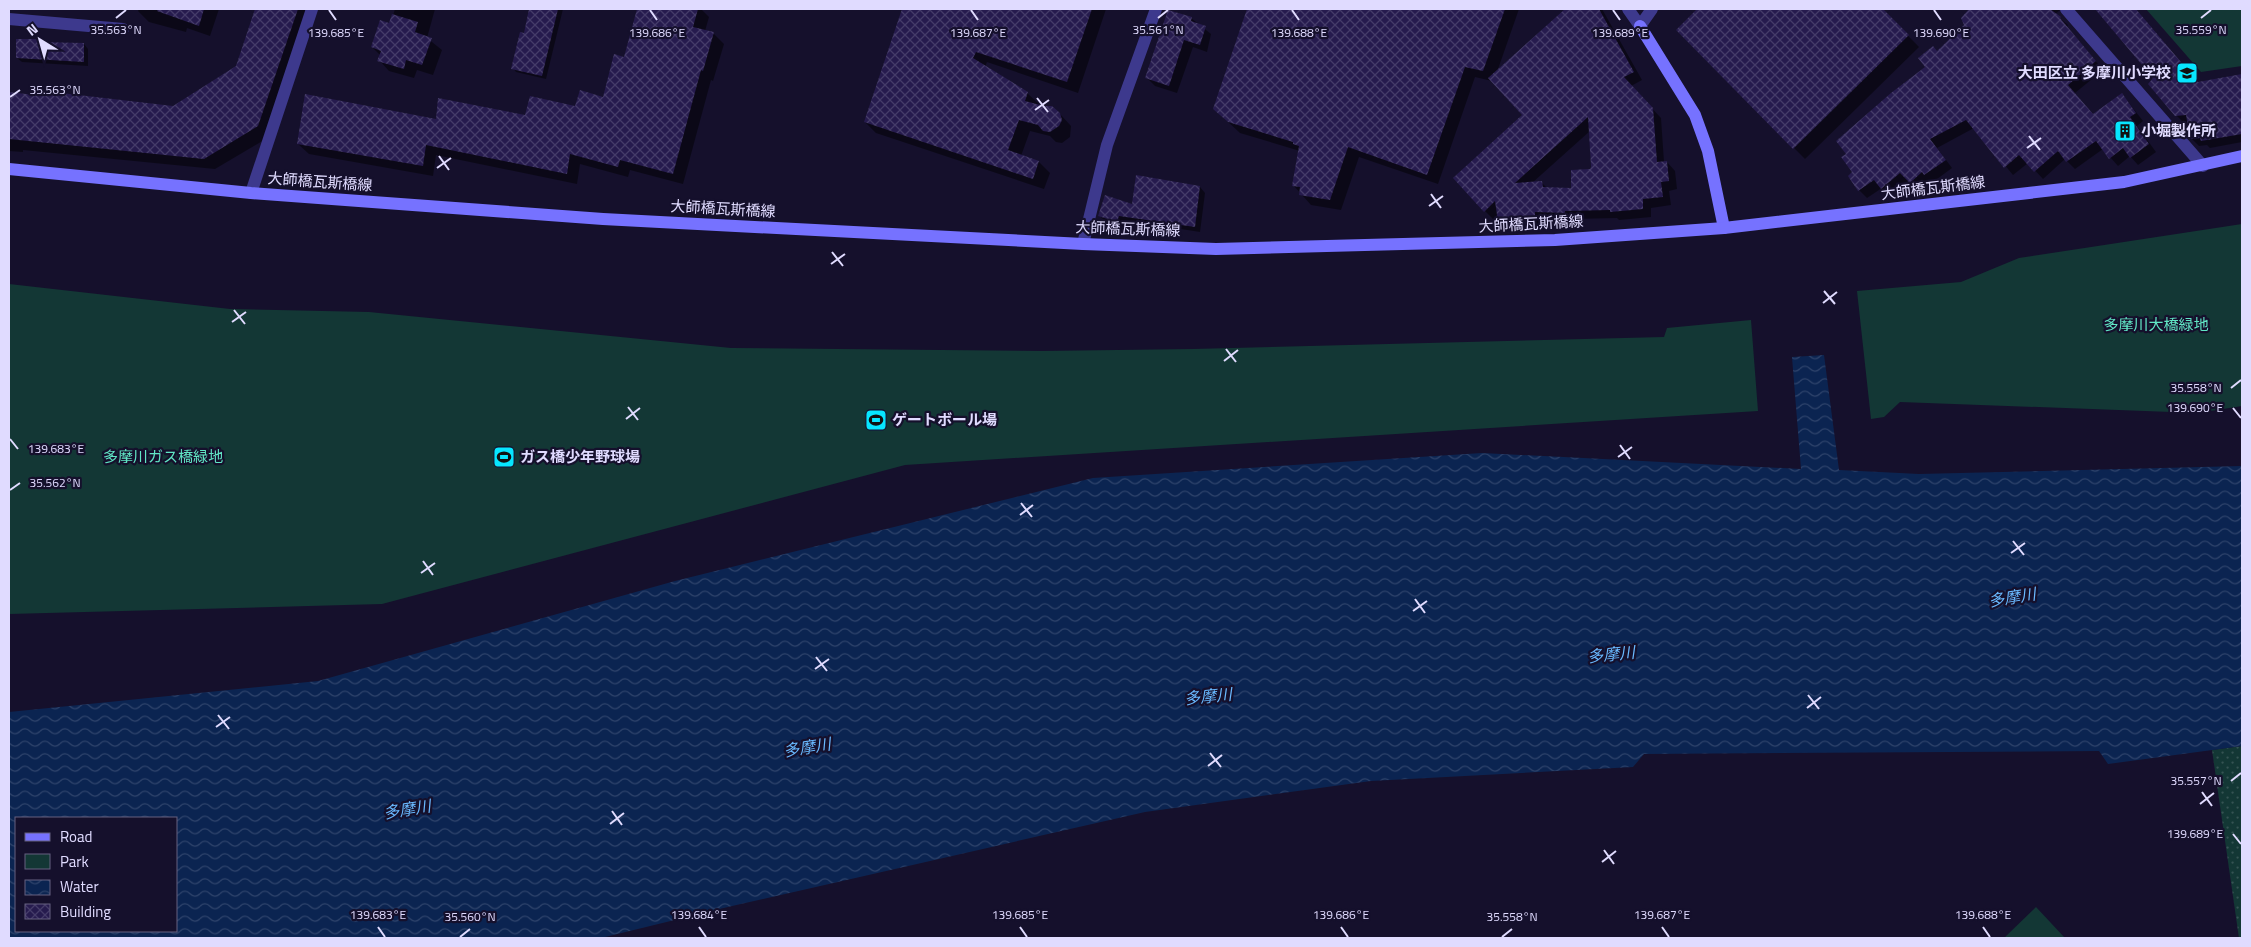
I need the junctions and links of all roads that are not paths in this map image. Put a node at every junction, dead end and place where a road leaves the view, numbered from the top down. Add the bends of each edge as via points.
1 (312, 9) edge
2 (1156, 9) edge
3 (1628, 9) edge
4 (1652, 9) edge
5 (2066, 9) edge
6 (9, 19) edge
7 (1640, 26) junction
8 (123, 29) dead end
9 (2242, 156) edge
10 (2203, 166) junction
11 (9, 169) edge
12 (251, 193) junction
13 (1724, 228) junction
14 (1083, 244) junction

1 - 12 street
2 - 14 street via 1107,145
3 - 7 street
4 - 7 street
5 - 10 street
6 - 8 street
7 - 13 street via 1695,115 1708,151
9 - 10 street, 大師橋瓦斯橋線
10 - 13 street, 大師橋瓦斯橋線 via 2124,182
11 - 12 street, 大師橋瓦斯橋線
12 - 14 street, 大師橋瓦斯橋線 via 603,218
13 - 14 street, 大師橋瓦斯橋線 via 1555,240 1348,247 1216,249

